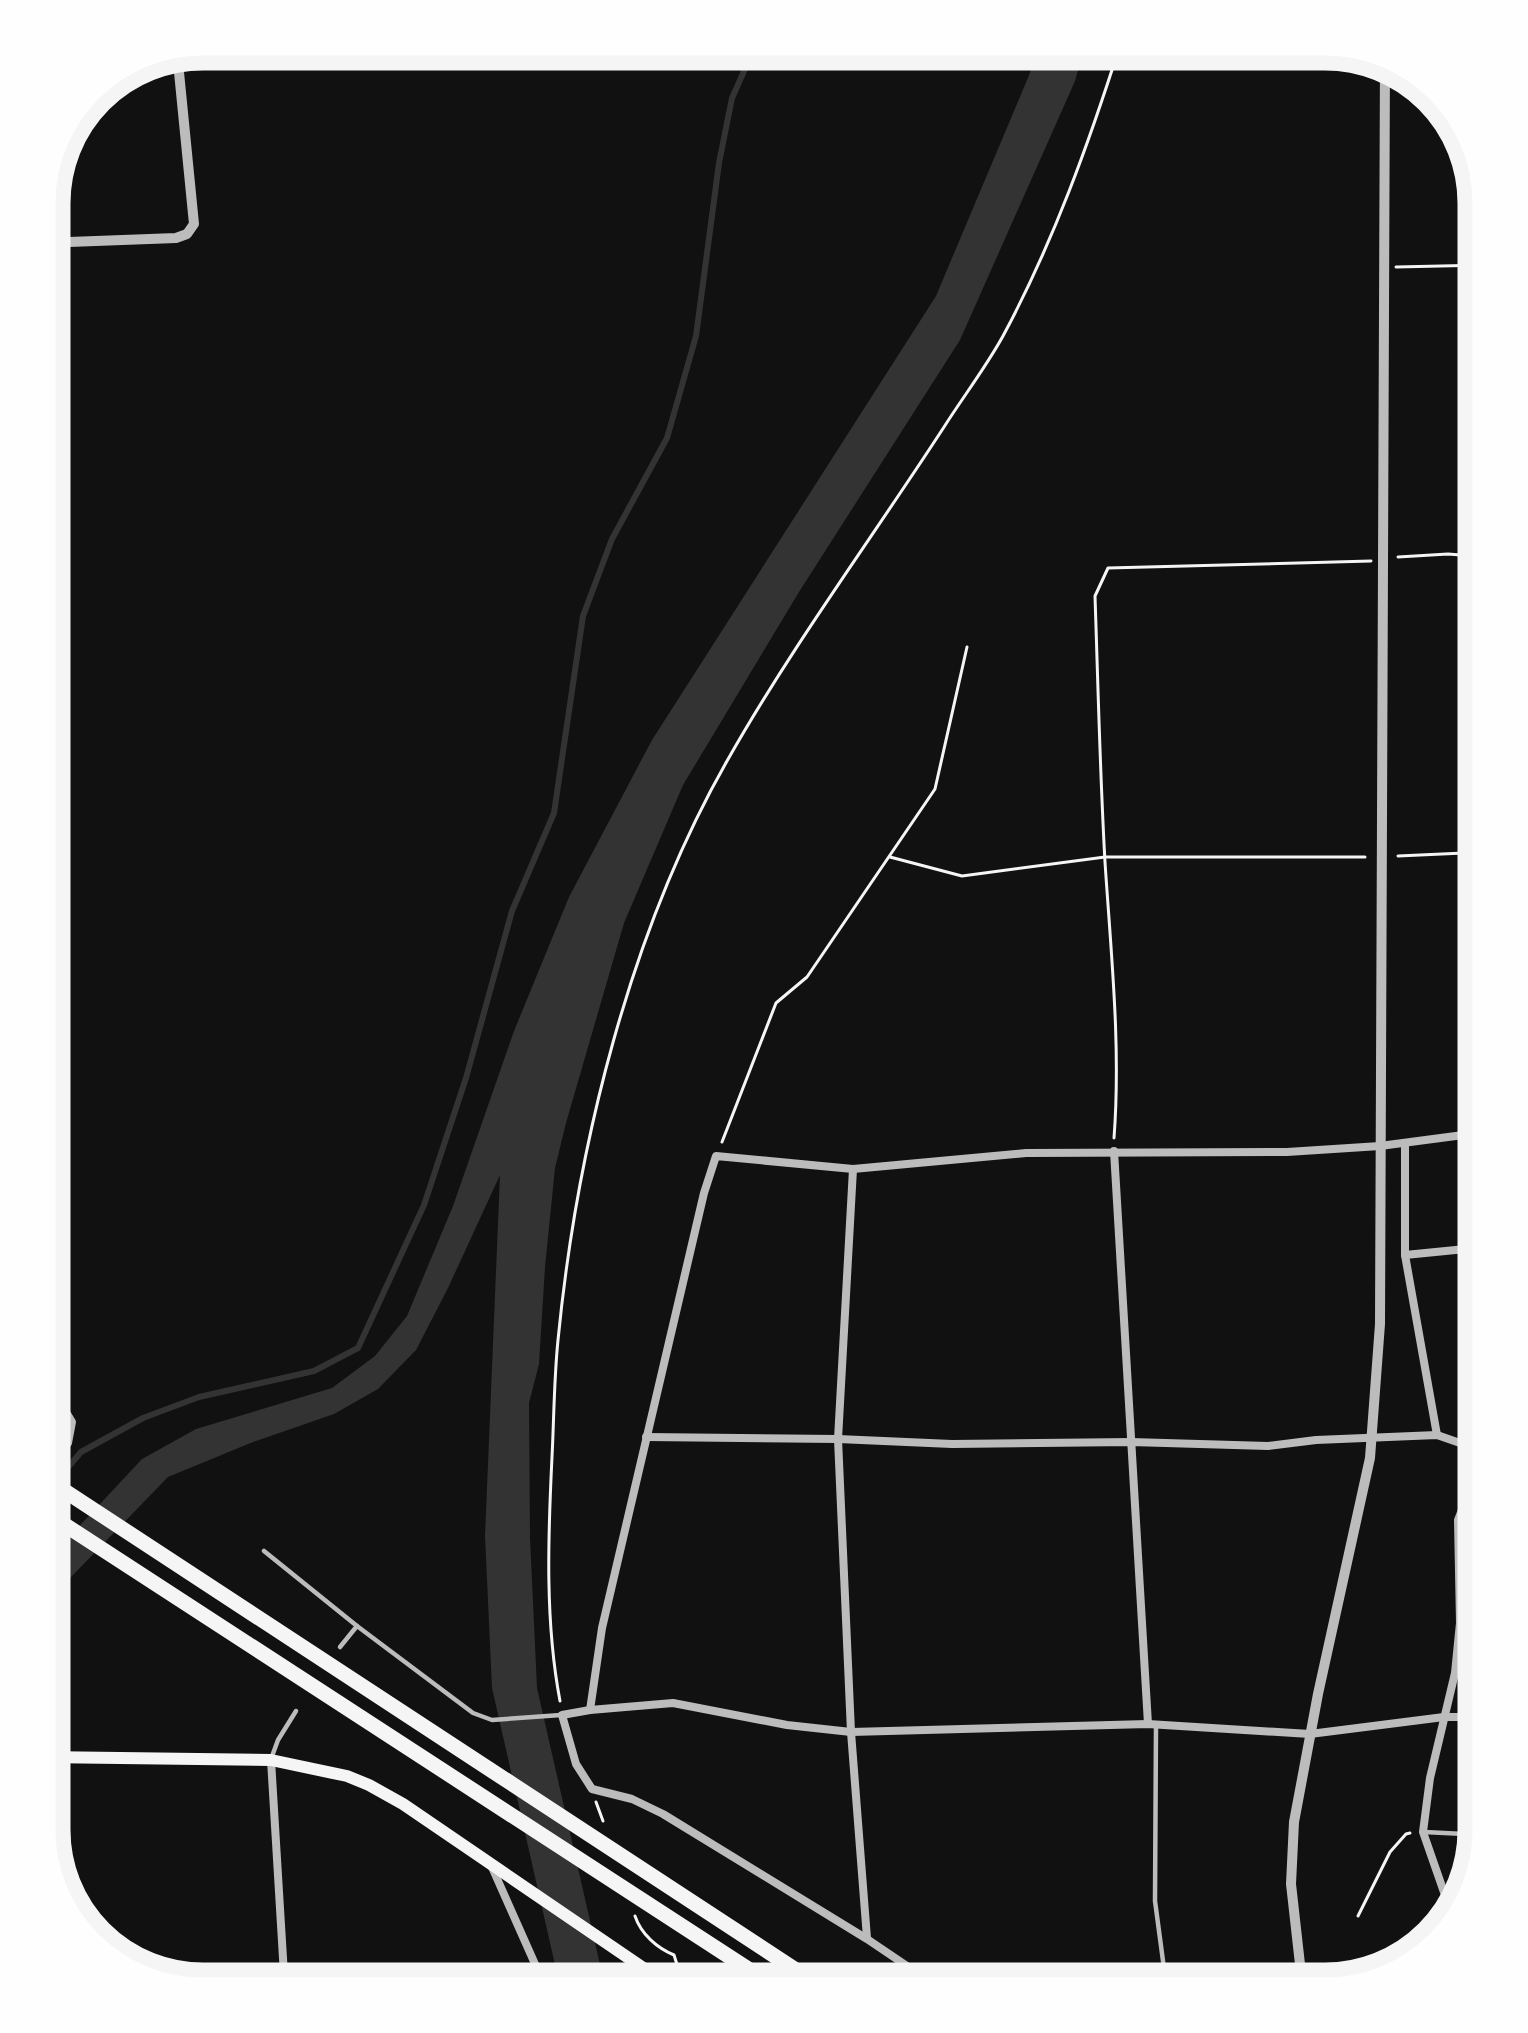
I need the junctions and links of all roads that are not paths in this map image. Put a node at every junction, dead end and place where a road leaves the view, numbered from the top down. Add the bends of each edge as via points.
1 (178, 65) edge
2 (1385, 77) edge
3 (63, 242) edge
4 (1465, 1135) edge
5 (1405, 1143) junction
6 (1380, 1146) junction
7 (1114, 1151) junction
8 (853, 1169) junction
9 (1465, 1249) edge
10 (1406, 1255) junction
11 (63, 1407) edge
12 (1437, 1435) junction
13 (1373, 1436) junction
14 (646, 1437) junction
15 (838, 1439) junction
16 (1131, 1442) junction
17 (1465, 1445) edge
18 (63, 1449) edge
19 (63, 1489) edge
20 (1465, 1502) edge
21 (63, 1524) edge
22 (264, 1551) dead end
23 (357, 1626) junction
24 (340, 1647) dead end
25 (590, 1710) junction
26 (296, 1711) dead end
27 (562, 1715) junction
28 (1444, 1717) junction
29 (1465, 1718) edge
30 (1152, 1725) junction
31 (850, 1732) junction
32 (1310, 1734) junction
33 (63, 1757) edge
34 (271, 1760) junction
35 (1424, 1832) junction
36 (1465, 1834) edge
37 (491, 1865) junction
38 (1447, 1899) edge
39 (867, 1940) junction
40 (632, 1960) junction
41 (284, 1970) edge
42 (537, 1970) edge
43 (634, 1970) edge
44 (647, 1970) edge
45 (750, 1970) edge
46 (796, 1970) edge
47 (912, 1970) edge
48 (1166, 1970) edge
49 (1299, 1970) edge

1 - 3 street via 194,224 176,238
2 - 6 street
4 - 5 street
5 - 6 street
5 - 10 street
6 - 7 street
6 - 13 street
7 - 8 street
7 - 16 street
8 - 14 street via 716,1156
8 - 15 street
9 - 10 street
10 - 12 street
11 - 18 street via 72,1422
12 - 13 street
12 - 17 street
13 - 16 street via 1268,1446
13 - 32 street
14 - 15 street
14 - 25 street
15 - 16 street
15 - 31 street
16 - 30 street
19 - 46 highway
20 - 28 street via 1458,1520 1460,1623
21 - 45 highway
22 - 23 lane
23 - 24 lane
23 - 27 lane via 473,1713 492,1720
25 - 27 street
25 - 31 street via 674,1703
26 - 34 lane
27 - 39 street via 592,1789 663,1814
28 - 29 street
28 - 32 street
28 - 35 street
30 - 31 street
30 - 32 street
30 - 48 lane via 1155,1901
31 - 39 street
32 - 49 street via 1291,1884
33 - 34 main road
34 - 37 main road via 369,1785
34 - 41 street
35 - 36 lane
35 - 38 street
37 - 40 main road
37 - 42 street
39 - 47 street
40 - 43 street
40 - 44 main road

